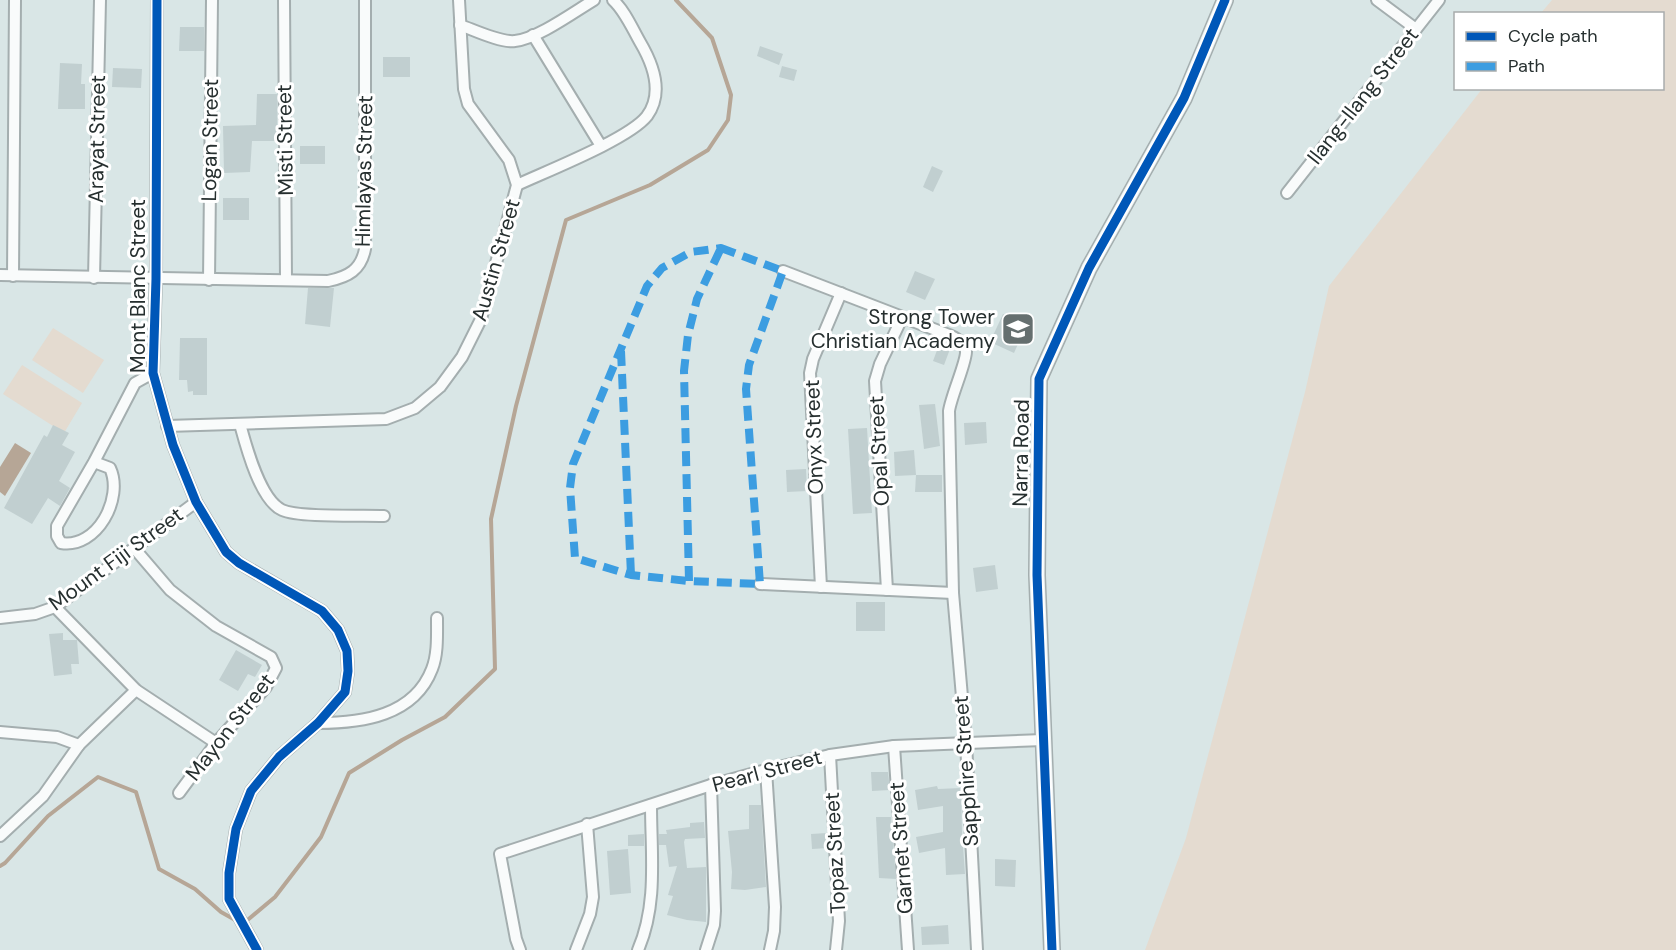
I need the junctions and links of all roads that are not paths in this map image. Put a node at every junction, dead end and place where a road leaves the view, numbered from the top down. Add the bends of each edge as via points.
1 (15, 0) edge
2 (100, 0) edge
3 (157, 0) edge
4 (212, 0) edge
5 (284, 0) edge
6 (365, 0) edge
7 (459, 0) edge
8 (594, 0) edge
9 (613, 0) edge
10 (1377, 0) edge
11 (1439, 0) edge
12 (1225, 1) edge
13 (460, 25) junction
14 (1416, 29) junction
15 (533, 35) junction
16 (601, 146) junction
17 (517, 185) junction
18 (1287, 193) dead end
19 (783, 271) dead end
20 (0, 275) edge
21 (14, 276) junction
22 (94, 278) junction
23 (156, 279) junction
24 (209, 280) junction
25 (286, 280) junction
26 (842, 293) junction
27 (902, 318) junction
28 (153, 373) junction
29 (240, 424) junction
30 (167, 426) junction
31 (94, 462) junction
32 (196, 502) junction
33 (384, 516) dead end
34 (134, 548) junction
35 (760, 584) dead end
36 (821, 587) junction
37 (887, 590) junction
38 (952, 593) junction
39 (55, 607) junction
40 (0, 618) edge
41 (436, 618) dead end
42 (136, 690) junction
43 (318, 723) junction
44 (0, 732) edge
45 (1043, 740) junction
46 (216, 743) junction
47 (966, 743) junction
48 (79, 745) junction
49 (894, 746) junction
50 (830, 755) junction
51 (766, 770) junction
52 (711, 785) junction
53 (179, 793) dead end
54 (651, 805) junction
55 (587, 824) junction
56 (0, 836) edge
57 (254, 946) edge
58 (520, 950) edge
59 (576, 950) edge
60 (638, 950) edge
61 (706, 950) edge
62 (770, 950) edge
63 (836, 950) edge
64 (908, 950) edge
65 (977, 950) edge
66 (1052, 950) edge

1 - 21 street
2 - 22 street, Arayat Street
3 - 23 street, Mont Blanc Street
4 - 24 street, Logan Street
5 - 25 street, Misti Street
6 - 25 street, Himlayas Street via 363,260 343,278
7 - 13 street, Austin Street
8 - 15 street
9 - 16 street via 651,61 655,73 654,103 634,127
10 - 14 street
11 - 14 street, Ilang-Ilang Street
12 - 45 street, Narra Road via 1184,98 1089,268 1040,379 1037,575
13 - 15 street via 506,41
13 - 17 street, Austin Street via 468,104 509,160
14 - 18 street, Ilang-Ilang Street
15 - 16 street
16 - 17 street
17 - 29 street, Austin Street via 481,319 462,357 440,387 416,408 386,418
19 - 26 street, Sapphire Street
20 - 21 street, Himlayas Street
21 - 22 street, Himlayas Street
22 - 23 street, Himlayas Street
23 - 24 street, Himlayas Street
23 - 28 street, Mont Blanc Street
24 - 25 street, Himlayas Street
26 - 27 street, Sapphire Street
26 - 36 street, Onyx Street via 810,373
27 - 37 street, Opal Street via 875,381
27 - 38 street, Sapphire Street via 957,339 966,353 949,411
28 - 30 street, Mont Blanc Street
28 - 31 street via 135,383
29 - 30 street, Austin Street
29 - 33 street via 263,488 270,501 282,510
30 - 32 street, Mont Blanc Street
31 - 31 street via 57,526 61,543 71,545 83,540 97,529 107,513 114,477 110,468
32 - 34 street, Mount Fiji Street
32 - 43 street, Mont Blanc Street via 226,552 322,611 338,630 347,651 345,692
34 - 39 street, Mount Fiji Street
34 - 46 street, Mayon Street via 170,590 216,626 271,657 276,668 266,687
35 - 36 street
36 - 37 street
37 - 38 street
38 - 47 street, Sapphire Street
39 - 40 street, Mount Fiji Street
39 - 42 street
41 - 43 street via 432,669 416,695 399,709 375,717
42 - 46 street
42 - 48 street
43 - 57 street, Mont Blanc Street via 279,757 251,791 236,829 229,898
44 - 48 street via 57,737
45 - 47 street, Pearl Street
45 - 66 street, Narra Road
46 - 53 street, Mayon Street
47 - 49 street, Pearl Street
47 - 65 street, Sapphire Street
48 - 56 street via 43,796
49 - 50 street, Pearl Street
49 - 64 street, Garnet Street
50 - 51 street, Pearl Street
50 - 63 street, Topaz Street via 839,921
51 - 52 street, Pearl Street
51 - 62 street via 775,907
52 - 54 street, Pearl Street
52 - 61 street via 715,911
54 - 55 street, Pearl Street
54 - 60 street via 652,899
55 - 58 street, Pearl Street via 500,854
55 - 59 street via 593,897

